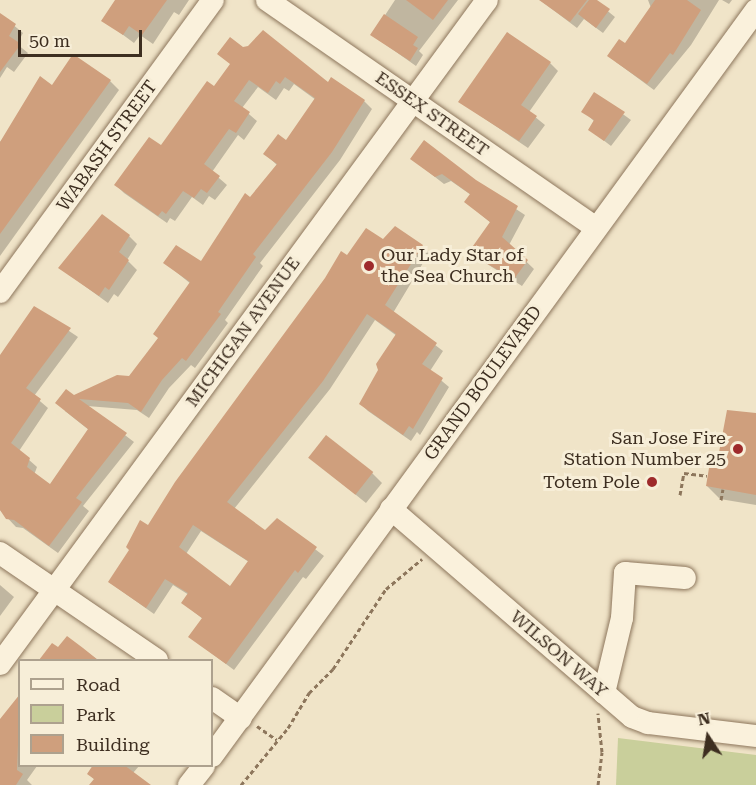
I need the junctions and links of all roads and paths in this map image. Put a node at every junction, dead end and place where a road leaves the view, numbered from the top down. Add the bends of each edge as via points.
1 (213, 0) edge
2 (267, 0) edge
3 (487, 0) edge
4 (756, 10) edge
5 (413, 101) junction
6 (596, 228) junction
7 (0, 292) edge
8 (707, 476) dead end
9 (723, 489) dead end
10 (680, 495) dead end
11 (721, 500) dead end
12 (392, 508) junction
13 (0, 553) edge
14 (424, 557) dead end
15 (684, 578) dead end
16 (54, 590) junction
17 (156, 659) edge
18 (0, 664) edge
19 (213, 699) edge
20 (601, 702) junction
21 (247, 721) junction
22 (756, 736) edge
23 (277, 740) junction
24 (213, 755) edge
25 (202, 767) edge
26 (189, 785) edge
27 (241, 785) edge
28 (598, 785) edge

1 - 7 street, WABASH STREET
2 - 5 street, ESSEX STREET
3 - 5 street, MICHIGAN AVENUE
4 - 6 street, GRAND BOULEVARD
5 - 6 street, ESSEX STREET
5 - 16 street, MICHIGAN AVENUE
6 - 12 street, GRAND BOULEVARD
8 - 10 path via 684,473
9 - 11 path
12 - 20 street, WILSON WAY
12 - 21 street, GRAND BOULEVARD
13 - 16 street
14 - 23 path via 386,590 333,669 309,693
15 - 20 street via 625,573 622,618
16 - 17 street
16 - 18 street, MICHIGAN AVENUE
19 - 21 street
20 - 22 street, WILSON WAY via 648,723
20 - 28 path
21 - 23 path
21 - 24 street, GRAND BOULEVARD
23 - 27 path
25 - 26 street

